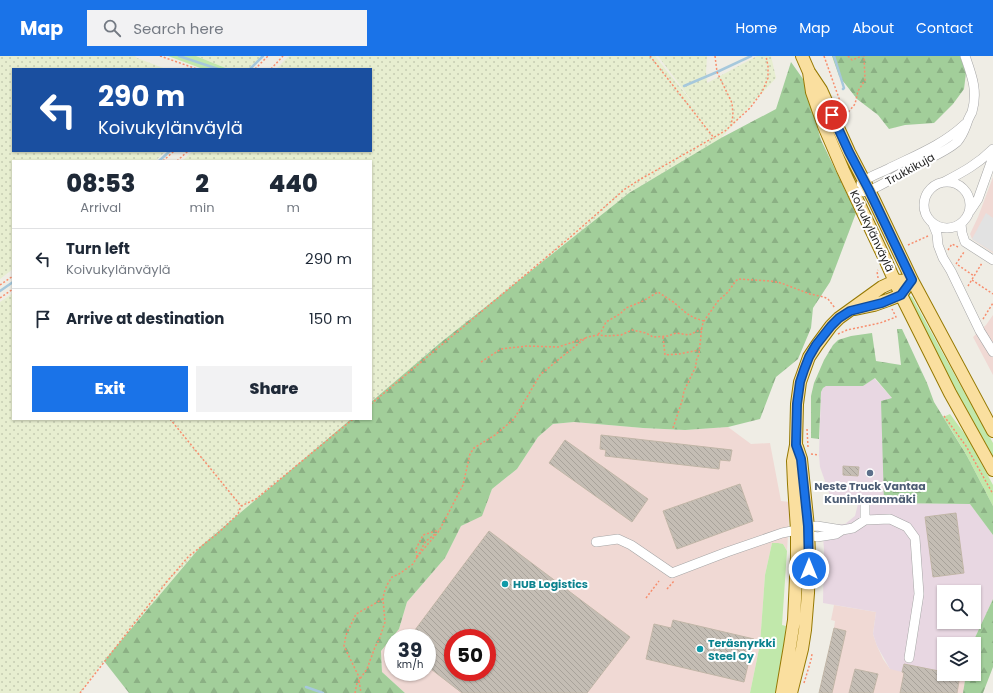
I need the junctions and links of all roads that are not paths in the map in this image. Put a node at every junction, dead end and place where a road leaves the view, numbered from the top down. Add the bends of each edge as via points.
1 (802, 56) edge
2 (965, 56) edge
3 (809, 72) junction
4 (993, 149) edge
5 (993, 157) edge
6 (944, 182) junction
7 (866, 185) junction
8 (854, 193) junction
9 (969, 212) junction
10 (933, 224) junction
11 (961, 224) junction
12 (993, 260) edge
13 (912, 280) junction
14 (895, 281) junction
15 (901, 295) junction
16 (850, 311) junction
17 (993, 352) edge
18 (993, 431) edge
19 (993, 470) edge
20 (865, 504) dead end
21 (865, 520) junction
22 (804, 531) junction
23 (596, 542) dead end
24 (909, 658) dead end
25 (782, 693) edge
26 (791, 693) edge

1 - 3 main road, Koivukylänväylä
2 - 7 street, Trukkikuja via 975,90 971,113 961,138 879,186
3 - 7 main road, Koivukylänväylä via 821,90
3 - 8 main road, Koivukylänväylä via 812,92 824,126
4 - 6 street via 976,164
5 - 9 street via 978,199
6 - 9 street via 952,182 965,190 969,197
6 - 10 street via 931,187 924,199 925,213
7 - 8 street, Trukkikuja
7 - 13 main road, Koivukylänväylä
8 - 14 main road, Koivukylänväylä
9 - 11 street
10 - 11 street via 940,228
10 - 17 street via 942,258
11 - 12 street via 965,242
13 - 14 main road
13 - 15 main road
13 - 18 main road, Koivukylänväylä
14 - 15 main road, Koivukylänväylä
14 - 16 main road via 882,287
15 - 16 main road
15 - 19 main road, Koivukylänväylä via 950,393
16 - 22 main road via 839,318 822,337 809,357 800,382 793,461 794,484
20 - 21 street
21 - 22 street via 853,528 829,536 818,537
21 - 24 street via 890,519 906,526 915,538 919,594
22 - 23 street via 782,533 672,573 618,539
22 - 25 main road via 797,557 794,620
22 - 26 main road via 809,564 805,630

